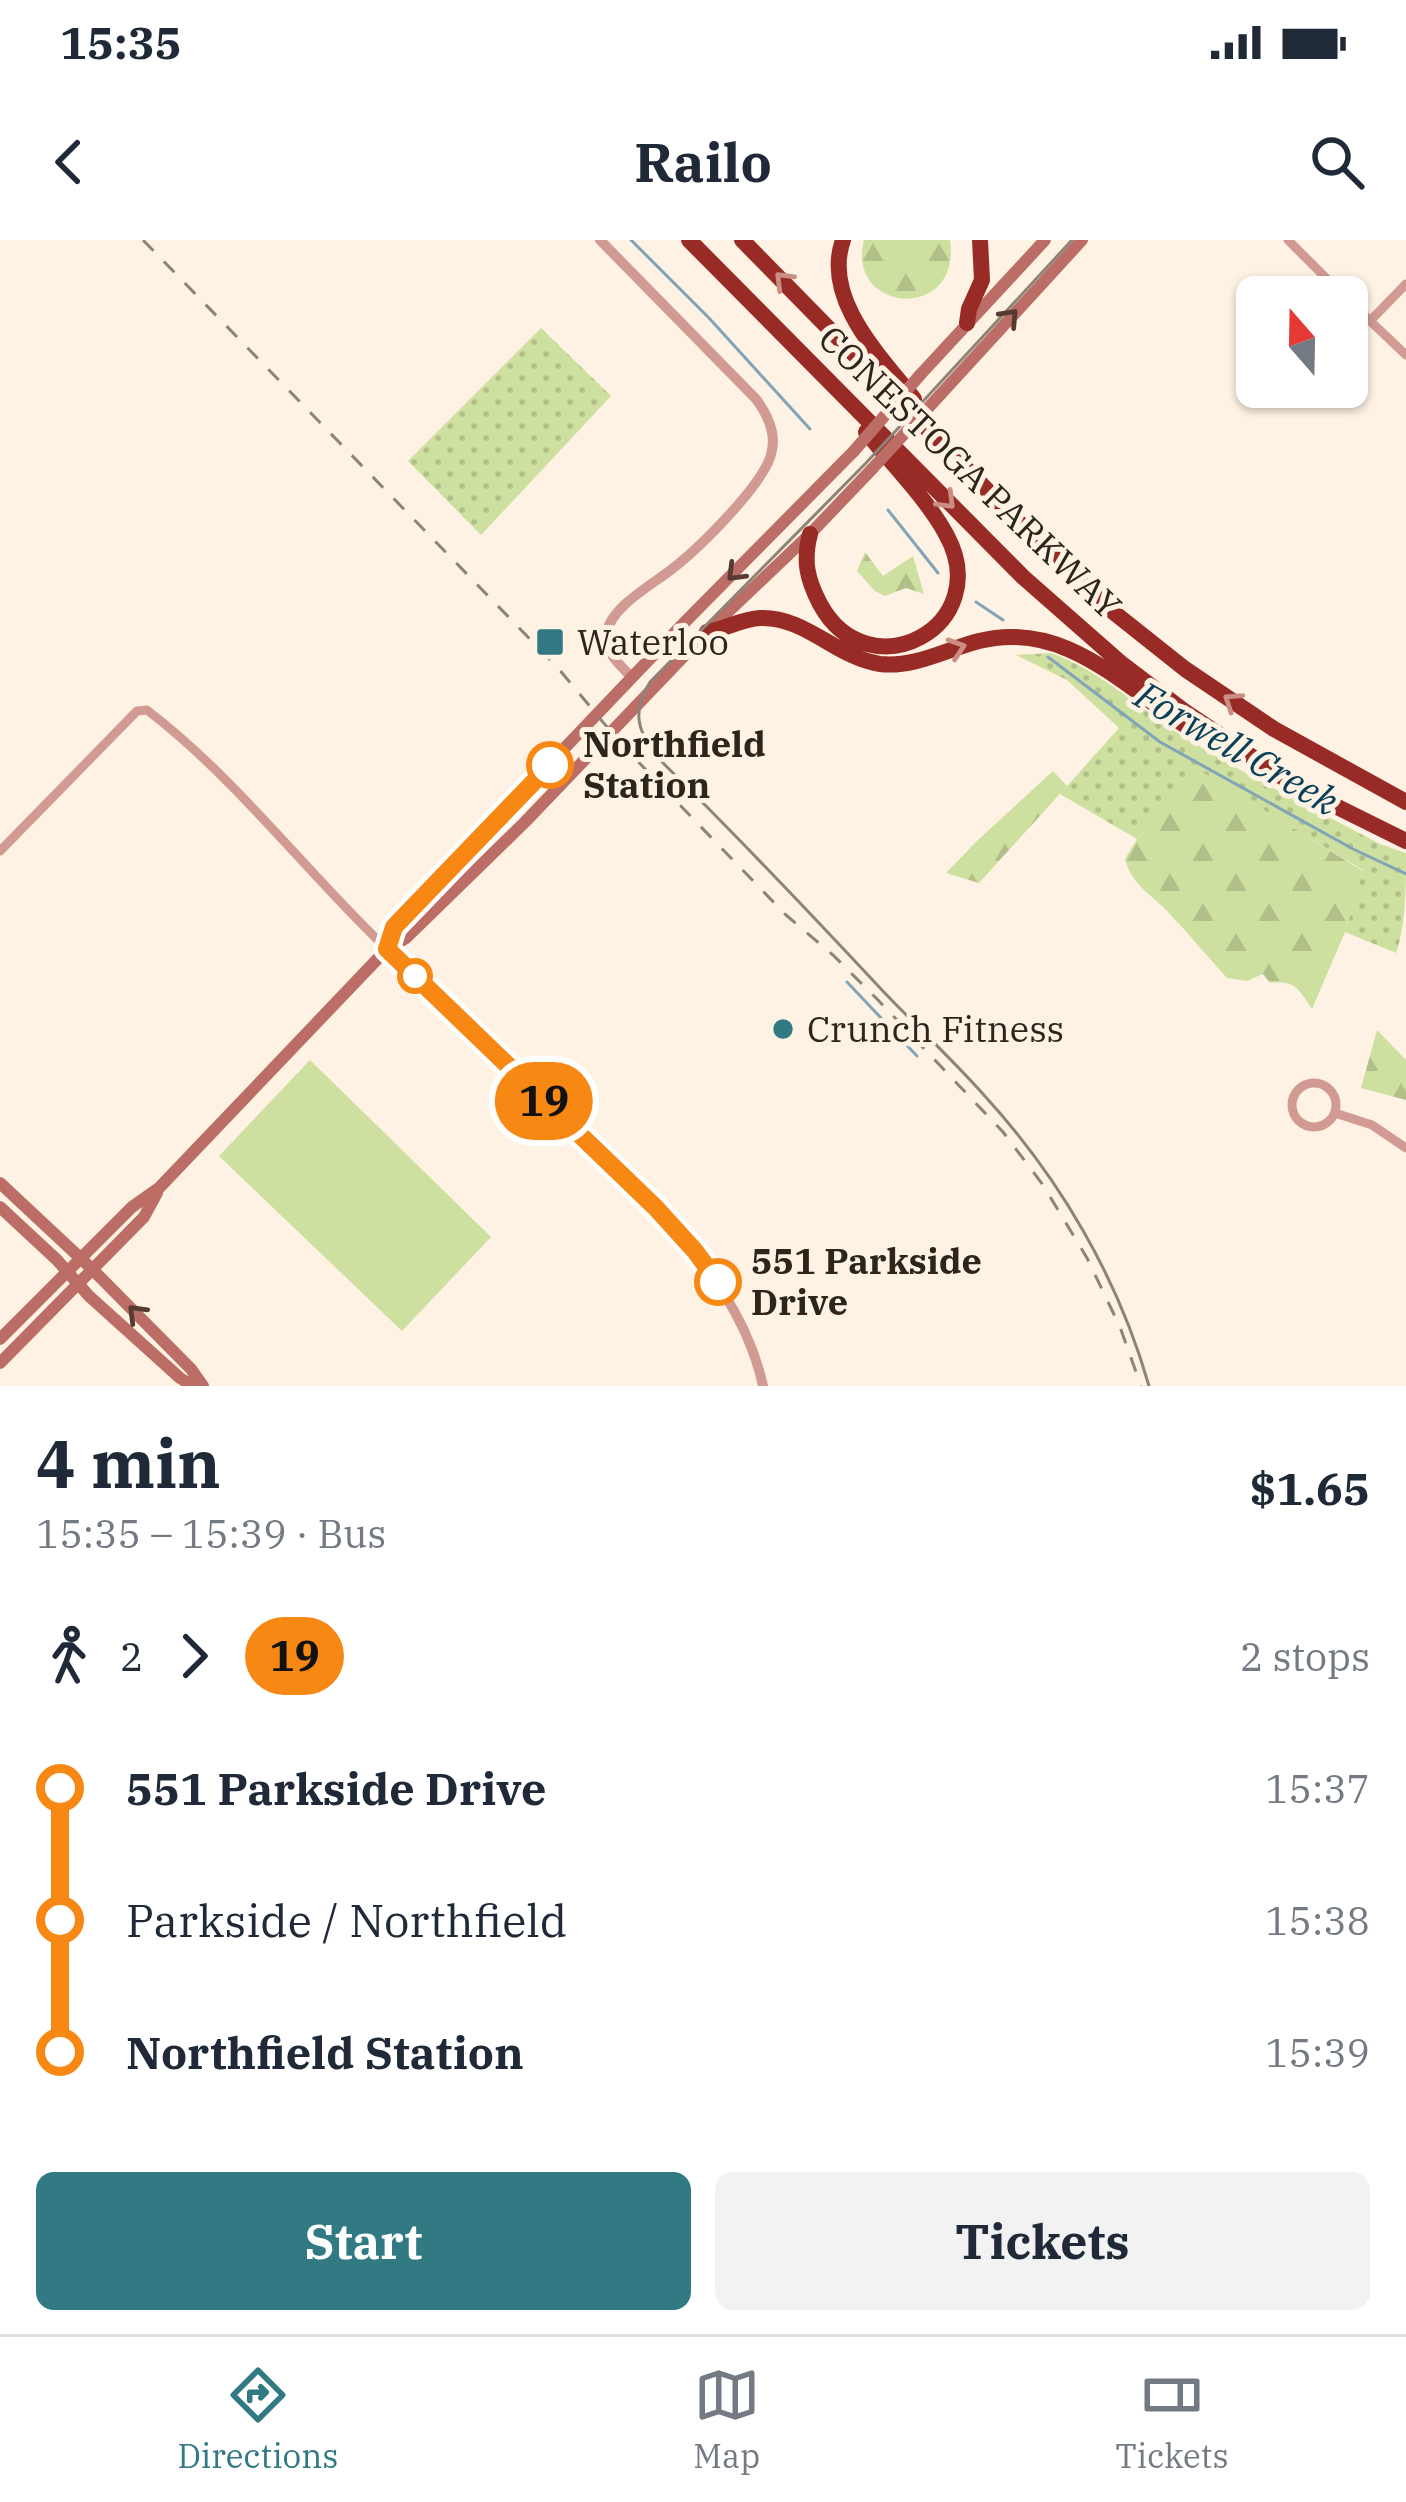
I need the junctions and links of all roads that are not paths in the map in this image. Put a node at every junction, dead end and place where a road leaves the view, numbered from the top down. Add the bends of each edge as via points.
1 (600, 240) edge
2 (689, 240) edge
3 (742, 240) edge
4 (843, 240) edge
5 (980, 240) edge
6 (1045, 240) edge
7 (1082, 240) edge
8 (1288, 240) edge
9 (1324, 276) edge
10 (1406, 284) edge
11 (1370, 321) joint
12 (967, 323) junction
13 (1406, 356) edge
14 (806, 358) junction
15 (982, 484) junction
16 (810, 534) junction
17 (707, 632) junction
18 (632, 678) junction
19 (578, 736) junction
20 (594, 751) junction
21 (1261, 764) junction
22 (1406, 802) edge
23 (488, 830) junction
24 (512, 836) junction
25 (1406, 841) edge
26 (0, 851) edge
27 (387, 949) junction
28 (1335, 1113) junction
29 (1406, 1148) edge
30 (0, 1184) edge
31 (160, 1188) junction
32 (0, 1207) edge
33 (80, 1257) junction
34 (92, 1269) junction
35 (67, 1271) junction
36 (77, 1283) junction
37 (0, 1340) edge
38 (0, 1363) edge
39 (193, 1386) edge
40 (203, 1386) edge
41 (763, 1386) edge

1 - 18 street via 756,399 772,431 768,465 750,490 690,555 611,618 607,646
2 - 14 highway, CONESTOGA PARKWAY
15 -> 3 highway, CONESTOGA PARKWAY
4 - 15 highway via 838,273 868,340
5 - 12 highway via 982,280
6 - 12 main road
16 -> 7 main road, bridge
8 - 9 street
10 - 11 street
11 - 13 street
12 -> 18 main road, bridge
14 - 16 highway via 947,534 958,569 951,610 907,644 862,643 840,630 813,590 805,564
14 -> 21 highway, CONESTOGA PARKWAY via 1023,578 1122,664
22 -> 15 highway, CONESTOGA PARKWAY via 1185,669 1107,607
16 - 17 main road
17 - 20 main road
17 -> 21 highway via 777,619 882,664 1017,635 1051,640 1221,748
18 - 19 main road
19 - 20 main road
19 - 23 main road
20 - 24 main road
21 - 25 highway, CONESTOGA PARKWAY
23 - 24 main road
23 - 27 main road via 394,927
24 - 27 main road
26 - 27 street via 137,711 147,710
27 - 31 main road
27 - 41 street via 695,1251 739,1320
28 - 28 street via 1335,1096 1318,1083 1292,1100 1295,1117 1309,1126
28 - 29 street
30 - 33 main road
31 - 33 main road
31 - 34 main road via 144,1217
32 - 35 main road
33 - 34 main road
33 - 35 main road
34 - 36 main road
40 -> 34 main road
35 - 36 main road
35 - 37 main road
36 - 38 main road
36 - 39 main road

